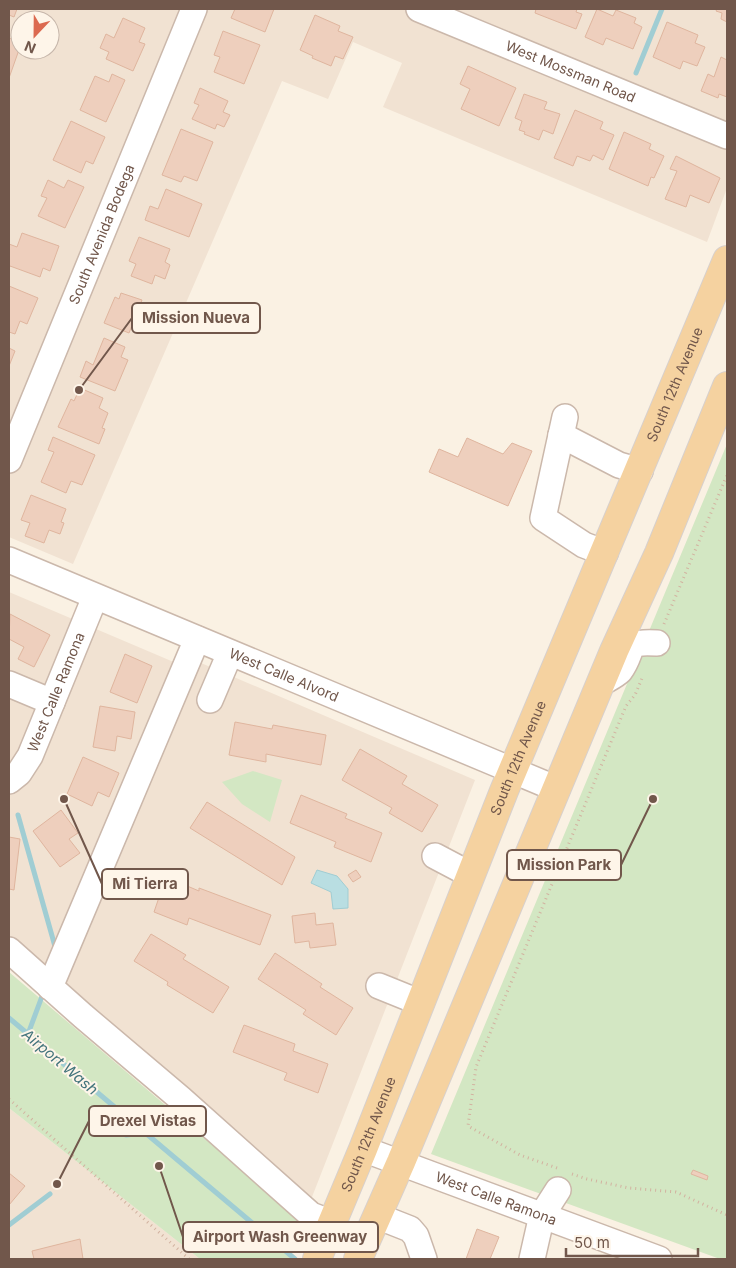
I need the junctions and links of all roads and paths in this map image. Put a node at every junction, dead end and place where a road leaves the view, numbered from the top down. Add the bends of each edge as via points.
1 (194, 9) edge
2 (422, 9) edge
3 (726, 135) edge
4 (727, 260) edge
5 (727, 386) edge
6 (9, 460) edge
7 (640, 471) junction
8 (727, 475) edge
9 (605, 553) junction
10 (9, 560) edge
11 (95, 597) junction
12 (197, 639) junction
13 (656, 643) joint
14 (230, 653) junction
15 (601, 683) junction
16 (9, 684) edge
17 (636, 695) dead end
18 (210, 700) dead end
19 (52, 702) junction
20 (512, 772) junction
21 (558, 789) junction
22 (10, 790) edge
23 (435, 856) dead end
24 (471, 875) junction
25 (9, 950) edge
26 (379, 986) dead end
27 (50, 987) junction
28 (421, 1003) junction
29 (9, 1099) edge
30 (363, 1149) junction
31 (401, 1162) junction
32 (563, 1178) junction
33 (542, 1215) junction
34 (727, 1215) edge
35 (377, 1216) junction
36 (324, 1242) edge
37 (189, 1259) edge
38 (358, 1259) edge
39 (424, 1259) edge
40 (532, 1259) edge
41 (659, 1259) edge

1 - 6 street, South Avenida Bodega
2 - 3 street, West Mossman Road
4 - 7 main road, South 12th Avenue
5 - 15 main road via 659,553
7 - 9 main road, South 12th Avenue
7 - 9 street via 619,465 563,426 543,518 584,545
8 - 13 path
9 - 20 main road, South 12th Avenue
10 - 11 street, West Calle Alvord
11 - 12 street, West Calle Alvord
11 - 19 street, West Calle Ramona
12 - 14 street, West Calle Alvord
12 - 27 street
13 - 15 street via 639,642 631,647 619,672
14 - 18 street
14 - 20 street, West Calle Alvord
15 - 21 main road
16 - 19 street
17 - 32 path via 626,706 476,1067 468,1126
19 - 22 street, West Calle Ramona via 30,756
20 - 21 street, West Calle Alvord
20 - 24 main road, South 12th Avenue
21 - 31 main road
23 - 24 street
24 - 28 main road, South 12th Avenue
25 - 27 street
26 - 28 street
27 - 36 street via 310,1215
28 - 30 main road, South 12th Avenue
29 - 37 path
30 - 31 street, West Calle Ramona
30 - 36 main road, South 12th Avenue
31 - 33 street, West Calle Ramona
31 - 35 main road
32 - 33 street
32 - 34 path via 676,1192
33 - 40 street
33 - 41 street, West Calle Ramona
35 - 38 main road
35 - 39 street via 410,1229

